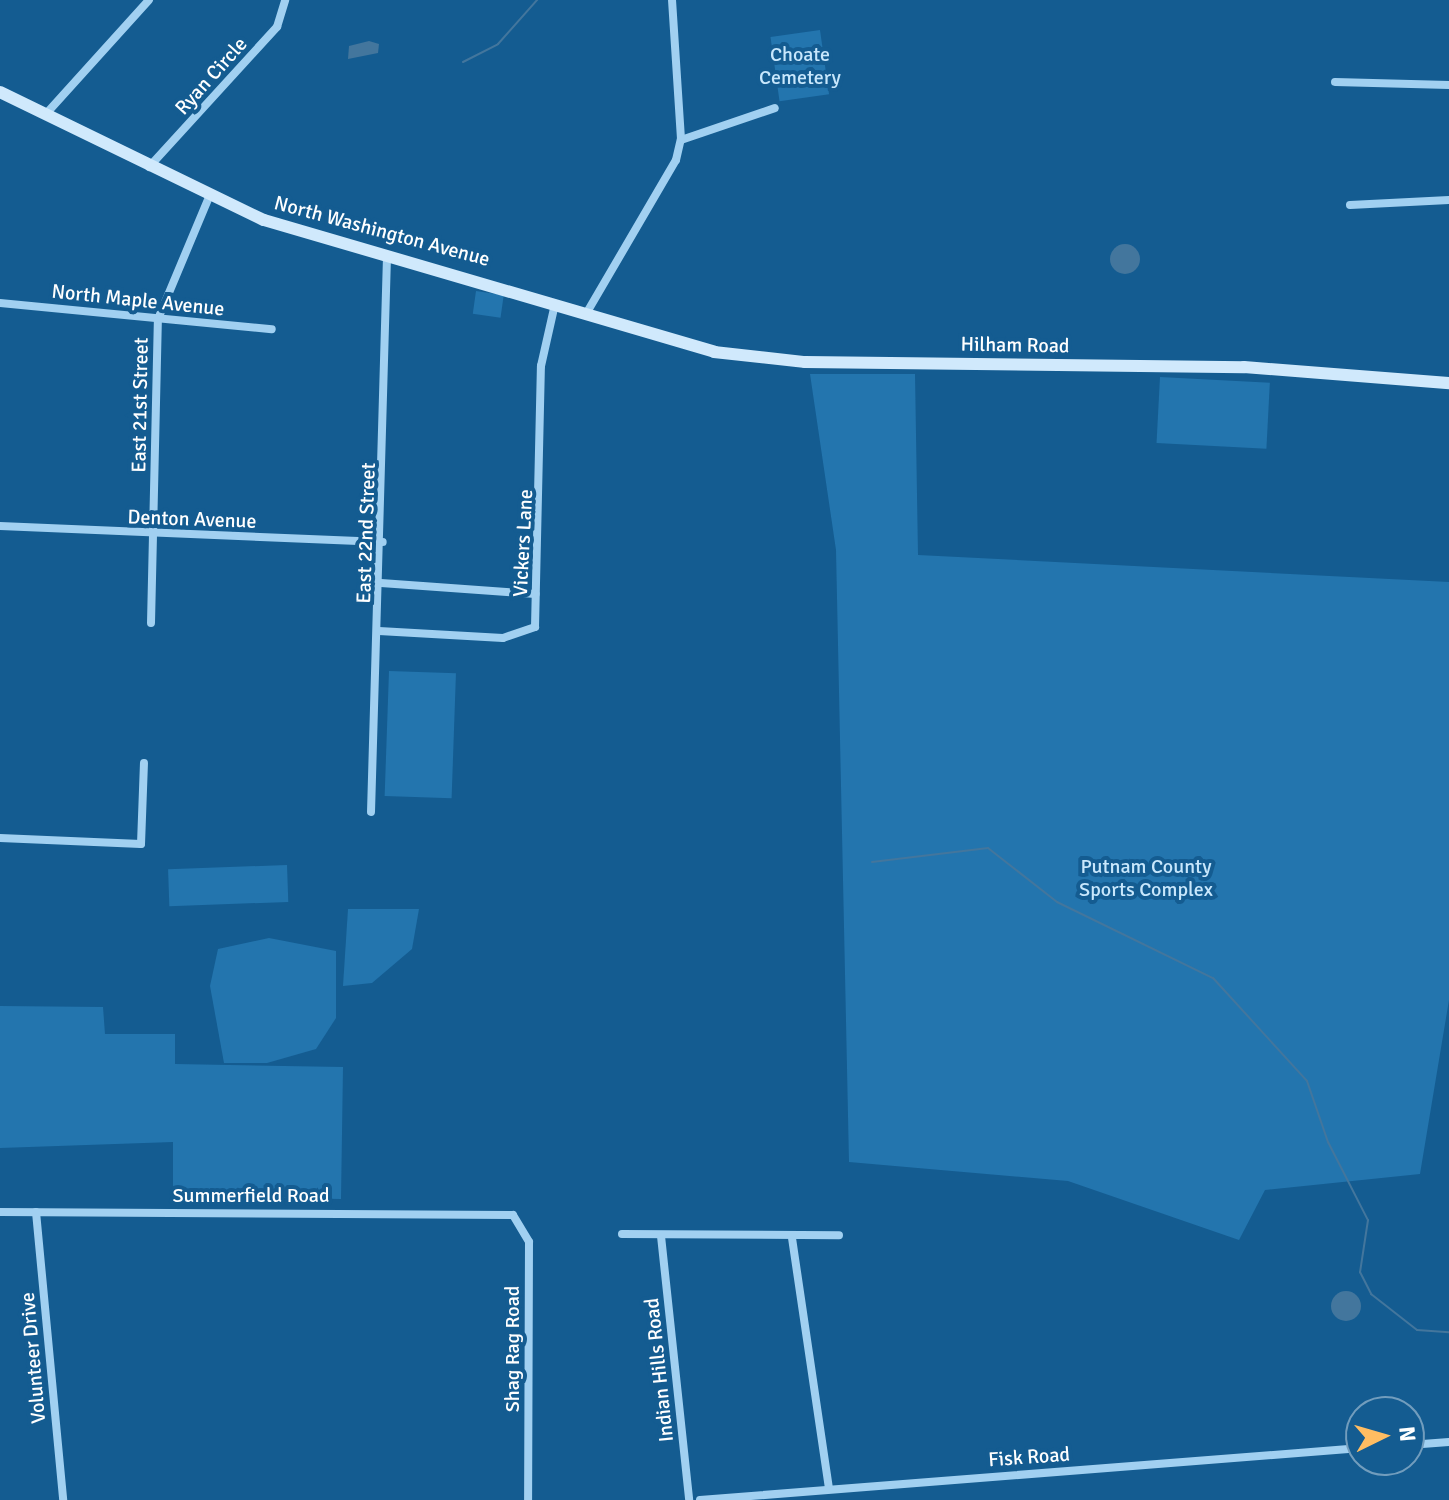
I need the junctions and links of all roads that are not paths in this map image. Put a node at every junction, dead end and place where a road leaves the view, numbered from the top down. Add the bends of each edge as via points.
1 (149, 0) edge
2 (285, 0) edge
3 (672, 0) edge
4 (1335, 82) dead end
5 (1449, 85) edge
6 (0, 92) edge
7 (775, 108) dead end
8 (44, 117) junction
9 (681, 140) junction
10 (148, 168) junction
11 (209, 197) junction
12 (1449, 200) edge
13 (1350, 205) dead end
14 (387, 255) junction
15 (0, 303) edge
16 (555, 304) junction
17 (586, 314) junction
18 (158, 319) junction
19 (272, 329) dead end
20 (1449, 383) edge
21 (0, 526) edge
22 (154, 533) junction
23 (383, 542) junction
24 (381, 583) junction
25 (536, 594) junction
26 (151, 623) dead end
27 (379, 631) junction
28 (144, 763) dead end
29 (371, 812) dead end
30 (0, 838) edge
31 (0, 1212) edge
32 (36, 1212) junction
33 (502, 1212) joint
34 (622, 1234) dead end
35 (839, 1235) dead end
36 (661, 1236) junction
37 (792, 1238) junction
38 (1449, 1442) edge
39 (1425, 1444) edge
40 (1345, 1449) edge
41 (826, 1488) junction
42 (63, 1500) edge
43 (528, 1500) edge
44 (689, 1500) edge
45 (700, 1500) edge
46 (824, 1500) edge

1 - 8 street
2 - 10 street, Ryan Circle via 277,27
3 - 9 street
4 - 5 street
6 - 8 main road, North Washington Avenue
7 - 9 street
8 - 10 main road, North Washington Avenue
9 - 17 street via 659,196
10 - 11 main road, North Washington Avenue
11 - 14 main road, North Washington Avenue
11 - 18 street, East 21st Street
12 - 13 street
14 - 16 main road, North Washington Avenue
14 - 23 street, East 22nd Street
15 - 18 street, North Maple Avenue
16 - 17 main road, North Washington Avenue
16 - 25 street, Vickers Lane via 541,366
17 - 20 main road, Hilham Road via 750,358 1244,367
18 - 19 street, North Maple Avenue
18 - 22 street, East 21st Street
21 - 22 street, Denton Avenue
22 - 23 street, Denton Avenue
22 - 26 street, East 21st Street
23 - 24 street, East 22nd Street
24 - 25 street
24 - 27 street, East 22nd Street
25 - 27 street, Vickers Lane via 535,627 503,638
27 - 29 street, East 22nd Street
28 - 30 street via 141,844
31 - 32 street, Summerfield Road
32 - 33 street, Summerfield Road
32 - 42 street, Volunteer Drive
33 - 43 street, Shag Rag Road via 522,1222 529,1242
34 - 36 street
35 - 37 street
36 - 37 street
36 - 44 street, Indian Hills Road
37 - 41 street
38 - 39 street
40 - 41 street, Fisk Road
41 - 45 street, Fisk Road
41 - 46 street

